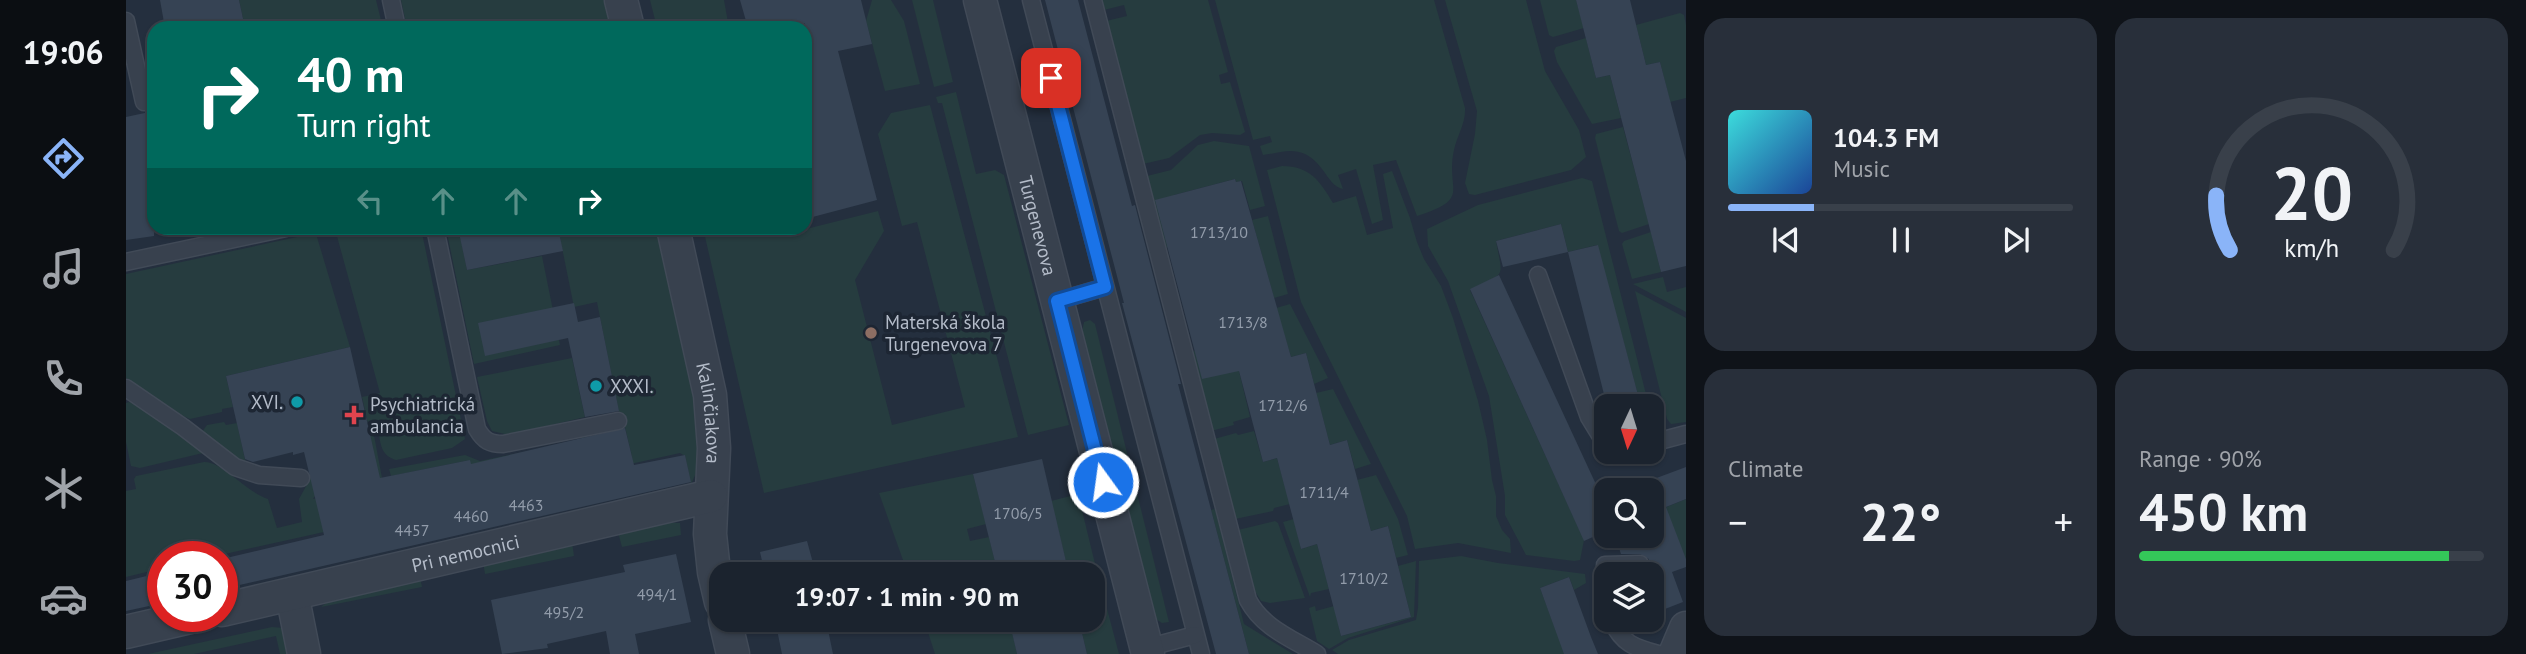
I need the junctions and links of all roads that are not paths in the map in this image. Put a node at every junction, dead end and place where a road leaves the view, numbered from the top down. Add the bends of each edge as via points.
1 (391, 0) edge
2 (621, 0) edge
3 (980, 0) edge
4 (1031, 0) edge
5 (1093, 0) edge
6 (126, 21) edge
7 (396, 21) edge
8 (626, 21) edge
9 (144, 102) dead end
10 (253, 235) edge
11 (436, 235) edge
12 (675, 235) edge
13 (126, 262) edge
14 (1538, 275) dead end
15 (1105, 287) junction
16 (1057, 301) junction
17 (126, 388) edge
18 (618, 421) dead end
19 (1594, 425) edge
20 (1686, 434) edge
21 (1664, 440) edge
22 (301, 478) dead end
23 (711, 496) junction
24 (713, 562) edge
25 (292, 594) junction
26 (238, 606) edge
27 (147, 627) edge
28 (1686, 628) edge
29 (126, 632) edge
30 (728, 632) edge
31 (1618, 632) edge
32 (1195, 635) junction
33 (1147, 651) edge
34 (304, 654) edge
35 (733, 654) edge
36 (1200, 654) edge
37 (1317, 654) edge
38 (1658, 654) edge
39 (1675, 654) edge

1 - 7 lane
2 - 8 street
3 - 16 street, Turgenevova
4 - 15 lane
5 - 37 lane via 1248,600 1267,624
6 - 9 lane
10 - 13 lane
11 - 18 lane via 477,429 483,439 503,444
12 - 23 street, Kalinčiakova via 710,395
14 - 19 lane
15 - 16 lane
15 - 32 lane
16 - 33 street, Turgenevova
17 - 22 lane via 235,467 259,475
20 - 21 lane
23 - 24 street, Kalinčiakova
23 - 25 street, Pri nemocnici
25 - 26 street, Pri nemocnici
25 - 34 street
27 - 29 street
28 - 39 street
30 - 35 street
31 - 38 lane via 1630,646
32 - 33 lane
32 - 36 lane

